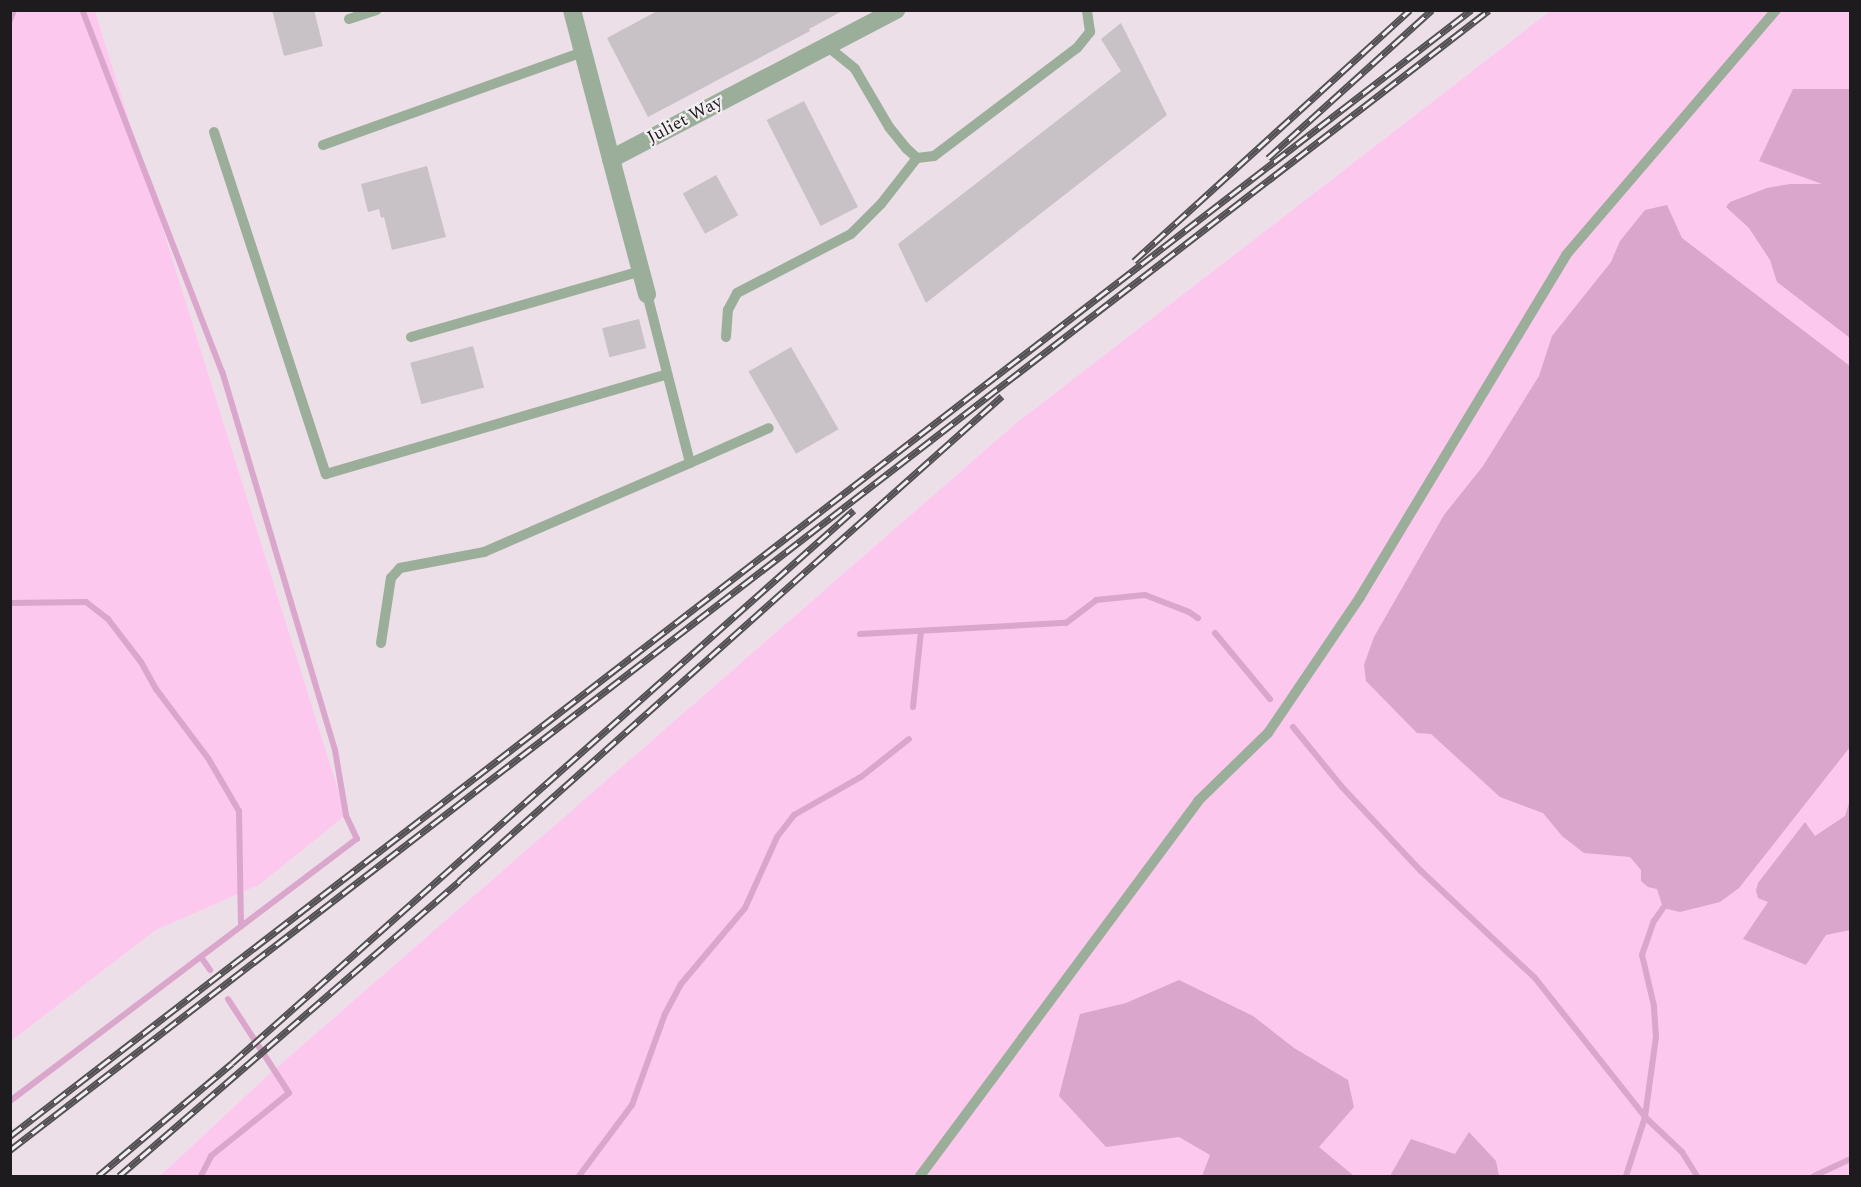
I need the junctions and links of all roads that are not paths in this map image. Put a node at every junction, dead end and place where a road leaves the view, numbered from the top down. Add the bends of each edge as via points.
1 (377, 10) edge
2 (572, 10) edge
3 (896, 10) edge
4 (1087, 10) edge
5 (1776, 10) edge
6 (349, 19) dead end
7 (827, 46) junction
8 (583, 52) junction
9 (214, 132) dead end
10 (323, 145) dead end
11 (917, 158) junction
12 (611, 159) junction
13 (641, 271) junction
14 (647, 294) joint
15 (411, 337) dead end
16 (726, 337) dead end
17 (668, 374) junction
18 (769, 429) dead end
19 (690, 463) junction
20 (381, 643) dead end
21 (920, 1176) edge

1 - 6 lane
2 - 8 street
3 - 7 street, Juliet Way
4 - 11 lane via 1090,32 1077,48 934,156
5 - 21 lane via 1566,255 1360,597 1268,733 1198,801
7 - 11 lane via 855,69 889,127
7 - 12 street, Juliet Way
8 - 10 lane
8 - 12 street
9 - 17 lane via 326,474
11 - 16 lane via 851,234 737,293 728,310
12 - 13 street
13 - 14 street
13 - 15 lane
14 - 17 lane
17 - 19 lane
18 - 19 lane
19 - 20 lane via 484,552 400,568 391,578

